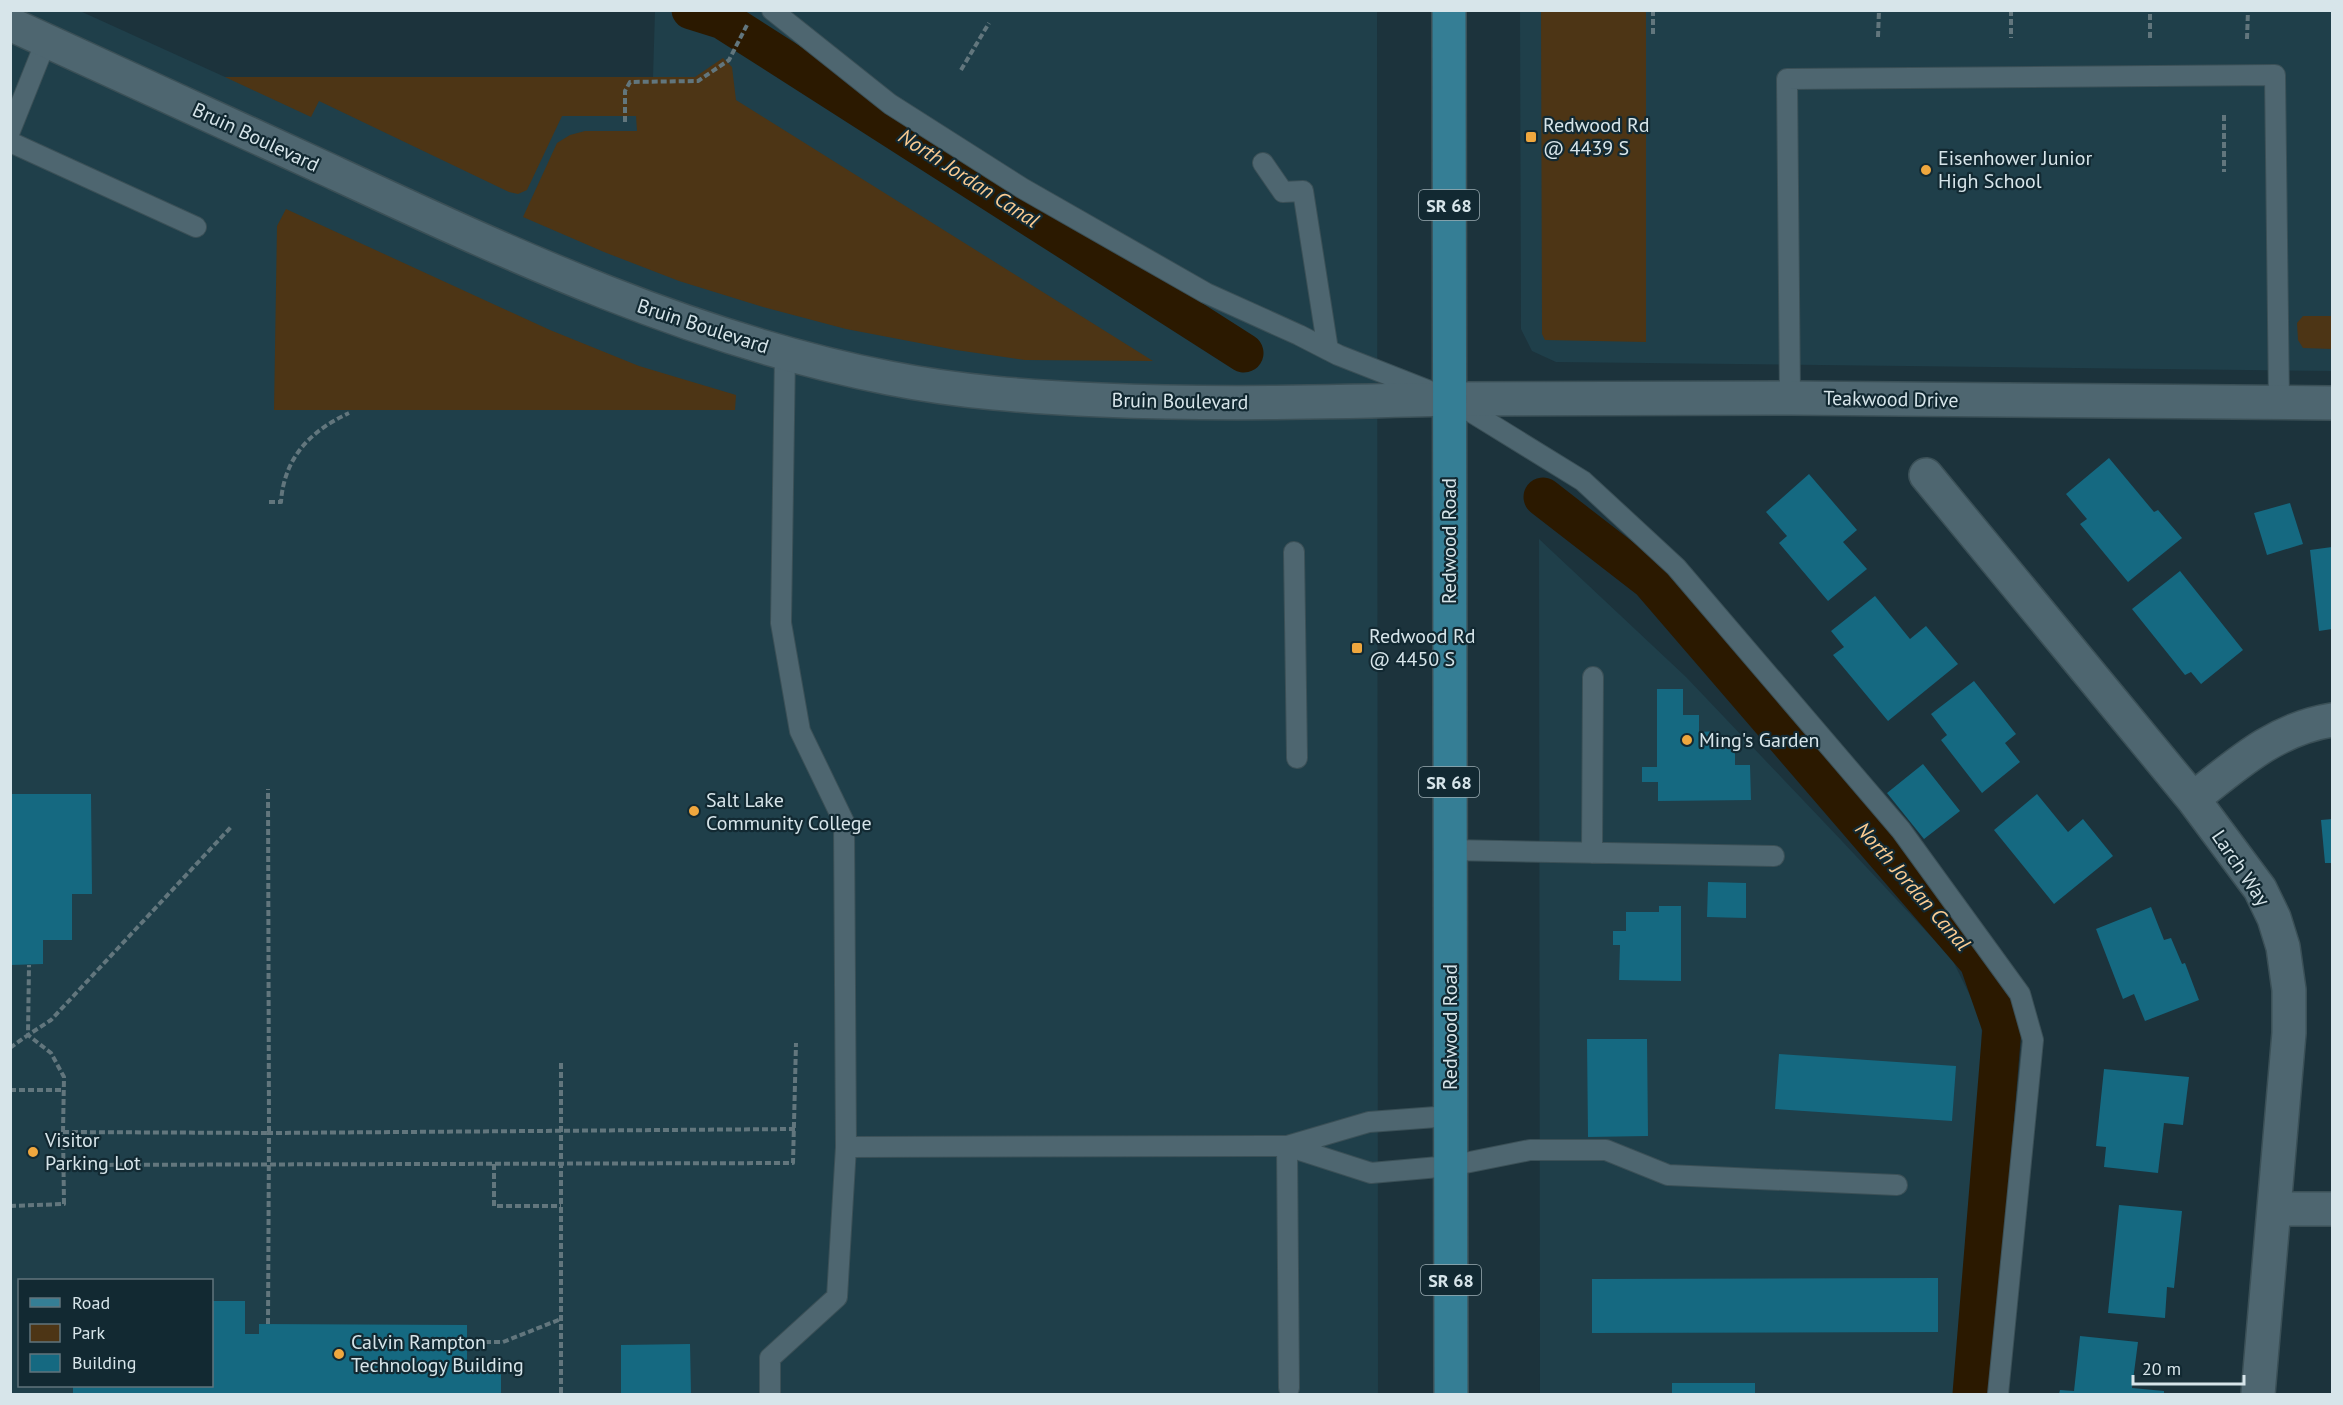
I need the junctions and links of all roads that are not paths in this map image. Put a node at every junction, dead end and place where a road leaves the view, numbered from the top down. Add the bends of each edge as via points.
1 (772, 10) edge
2 (1449, 10) edge
3 (10, 24) edge
4 (46, 41) junction
5 (10, 131) edge
6 (10, 142) edge
7 (1263, 163) dead end
8 (196, 227) dead end
9 (1328, 350) junction
10 (785, 353) junction
11 (1790, 398) junction
12 (1450, 399) junction
13 (2279, 402) junction
14 (2332, 403) edge
15 (1926, 475) dead end
16 (1294, 552) dead end
17 (1593, 677) dead end
18 (2332, 720) edge
19 (1297, 758) dead end
20 (2193, 799) junction
21 (1449, 850) junction
22 (1592, 853) junction
23 (1774, 856) dead end
24 (1450, 1116) junction
25 (1287, 1146) junction
26 (846, 1147) junction
27 (1450, 1166) junction
28 (1897, 1185) dead end
29 (2275, 1209) junction
30 (2332, 1209) edge
31 (1289, 1388) dead end
32 (770, 1395) edge
33 (1451, 1395) edge
34 (1998, 1395) edge
35 (2258, 1395) edge

1 - 9 lane via 890,104 1022,188 1206,293
2 - 12 main road, Redwood Road / SR 68
3 - 4 street, Bruin Boulevard
4 - 5 lane
4 - 10 street, Bruin Boulevard via 538,265 664,315
6 - 8 lane
7 - 9 lane via 1283,192 1303,191
9 - 12 lane
10 - 12 street, Bruin Boulevard via 889,378 970,391 1052,398 1171,403
10 - 26 lane via 781,623 801,730 844,822
11 - 12 street, Teakwood Drive
11 - 13 street, Teakwood Drive
11 - 13 lane via 1787,79 2275,75
12 - 21 main road, Redwood Road / SR 68
12 - 34 lane via 1583,480 1676,567 1901,830 2020,994 2033,1040
13 - 14 street, Teakwood Drive
15 - 20 street, Larch Way
16 - 19 lane
17 - 22 lane
18 - 20 street via 2278,736
20 - 29 street, Larch Way via 2260,889 2283,947 2289,1033
21 - 22 lane
21 - 24 main road, Redwood Road / SR 68
22 - 23 lane
24 - 25 lane via 1369,1122
24 - 27 main road, Redwood Road / SR 68
25 - 26 lane
25 - 27 lane via 1371,1173
25 - 31 lane
26 - 32 lane via 837,1297 770,1358
27 - 28 lane via 1530,1150 1606,1150 1668,1175
27 - 33 main road, Redwood Road / SR 68
29 - 30 street
29 - 35 street, Larch Way

